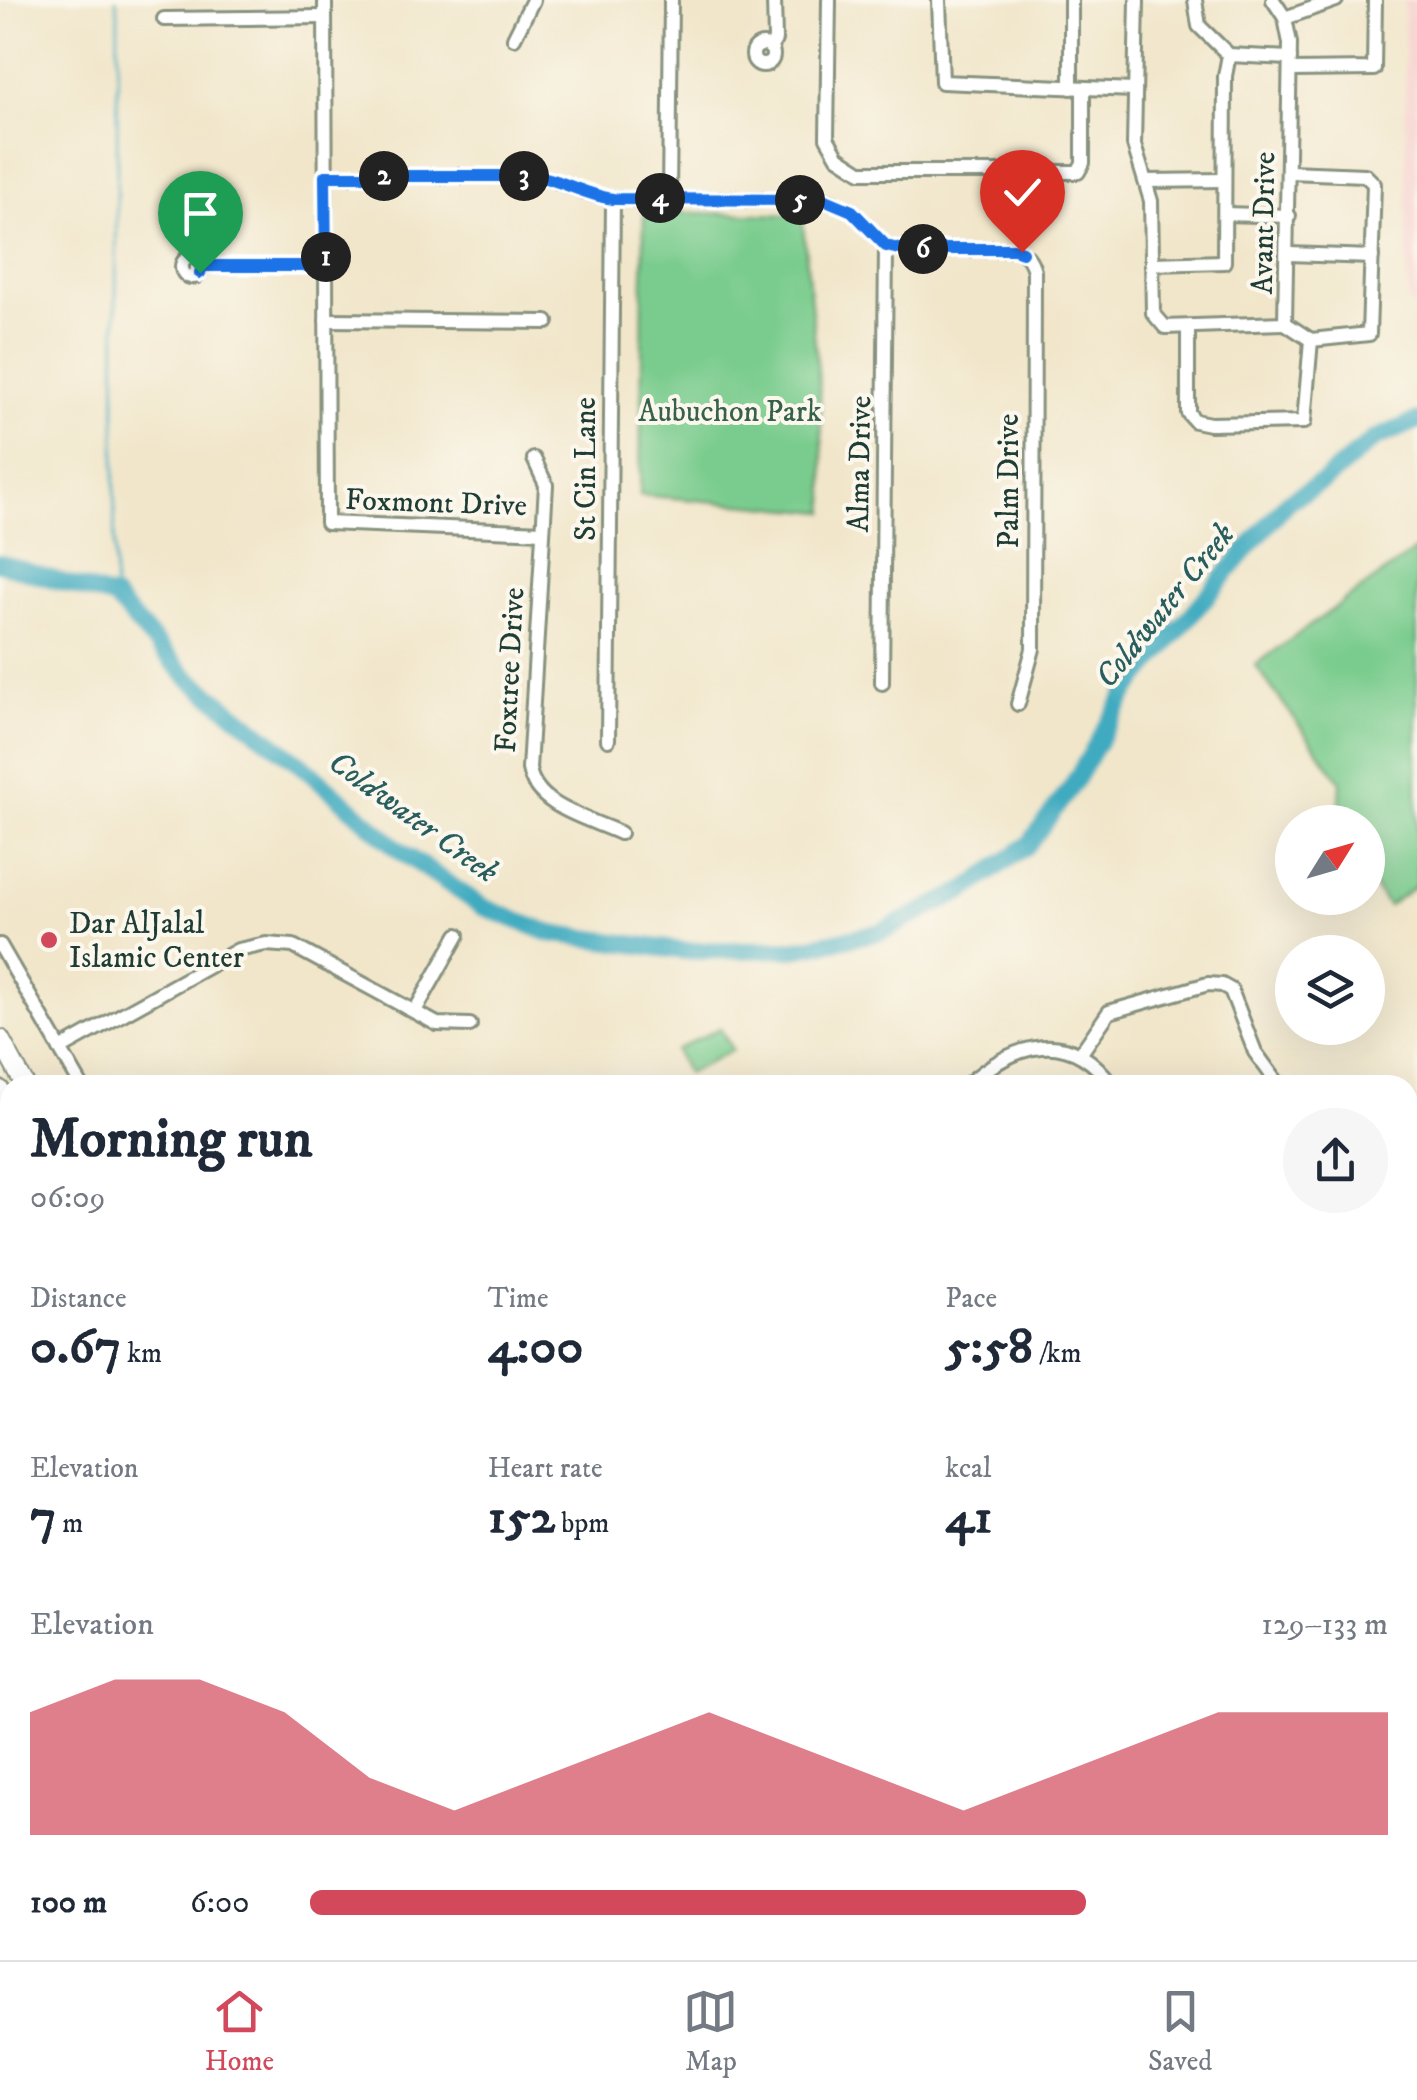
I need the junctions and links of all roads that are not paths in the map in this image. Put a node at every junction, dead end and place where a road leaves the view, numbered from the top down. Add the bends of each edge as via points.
1 (325, 0) edge
2 (533, 0) edge
3 (671, 0) edge
4 (774, 0) edge
5 (828, 0) edge
6 (940, 0) edge
7 (1071, 0) edge
8 (1137, 0) edge
9 (1195, 0) edge
10 (1273, 0) edge
11 (1336, 0) edge
12 (1375, 0) edge
13 (325, 17) junction
14 (1285, 18) junction
15 (164, 19) dead end
16 (514, 38) dead end
17 (770, 48) dead end
18 (1228, 55) junction
19 (1290, 64) junction
20 (1077, 88) junction
21 (1134, 90) junction
22 (1289, 172) junction
23 (325, 176) junction
24 (1224, 180) junction
25 (1146, 182) junction
26 (669, 197) junction
27 (613, 199) junction
28 (1225, 214) junction
29 (1289, 216) junction
30 (886, 246) junction
31 (1288, 254) junction
32 (1372, 257) junction
33 (1152, 264) junction
34 (202, 266) dead end
35 (326, 266) junction
36 (326, 320) junction
37 (547, 322) dead end
38 (1285, 323) junction
39 (1188, 328) junction
40 (1312, 340) junction
41 (534, 459) dead end
42 (542, 532) junction
43 (882, 682) dead end
44 (1018, 704) dead end
45 (608, 740) dead end
46 (620, 833) dead end
47 (458, 934) dead end
48 (0, 946) edge
49 (414, 1012) junction
50 (470, 1025) dead end
51 (0, 1039) edge
52 (60, 1049) junction
53 (1074, 1051) junction
54 (20, 1075) edge
55 (75, 1075) edge
56 (979, 1075) edge
57 (1104, 1075) edge
58 (1272, 1075) edge

1 - 13 street
2 - 16 street
3 - 26 street
4 - 17 street via 776,40
5 - 20 street via 827,138 861,172 1078,172 1083,163
6 - 20 street via 942,82
7 - 20 street
8 - 21 street
9 - 18 street via 1199,26
10 - 14 street, Avant Drive
11 - 14 street
12 - 19 street via 1374,68
13 - 15 street
13 - 23 street
14 - 19 street, Avant Drive
18 - 19 street
18 - 24 street
19 - 22 street, Avant Drive
20 - 21 street
21 - 25 street via 1134,145
22 - 29 street, Avant Drive
22 - 32 street via 1370,179
23 - 27 street via 537,176
23 - 35 street
24 - 25 street
24 - 28 street
25 - 33 street
26 - 27 street
26 - 30 street via 826,200 852,211
27 - 45 street, St Cin Lane
28 - 29 street
28 - 33 street via 1224,262
29 - 31 street, Avant Drive
30 - 43 street, Alma Drive
30 - 44 street, Palm Drive via 1014,249 1034,271 1033,649
31 - 32 street
31 - 38 street, Avant Drive
32 - 40 street via 1369,334
33 - 39 street, Avant Drive via 1158,321
34 - 35 street
35 - 36 street
36 - 37 street
36 - 42 street, Foxmont Drive via 327,523
38 - 39 street, Avant Drive
38 - 40 street
39 - 40 street via 1188,412 1210,424 1304,422
41 - 42 street, Foxtree Drive via 546,485
42 - 46 street, Foxtree Drive via 532,782 541,796
47 - 49 street
48 - 52 street
49 - 50 street via 438,1024
49 - 52 street via 294,946 266,944 238,950
51 - 54 highway
52 - 55 street
53 - 56 street via 1023,1050
53 - 57 street
53 - 58 street via 1109,1012 1222,985 1231,990 1255,1052

